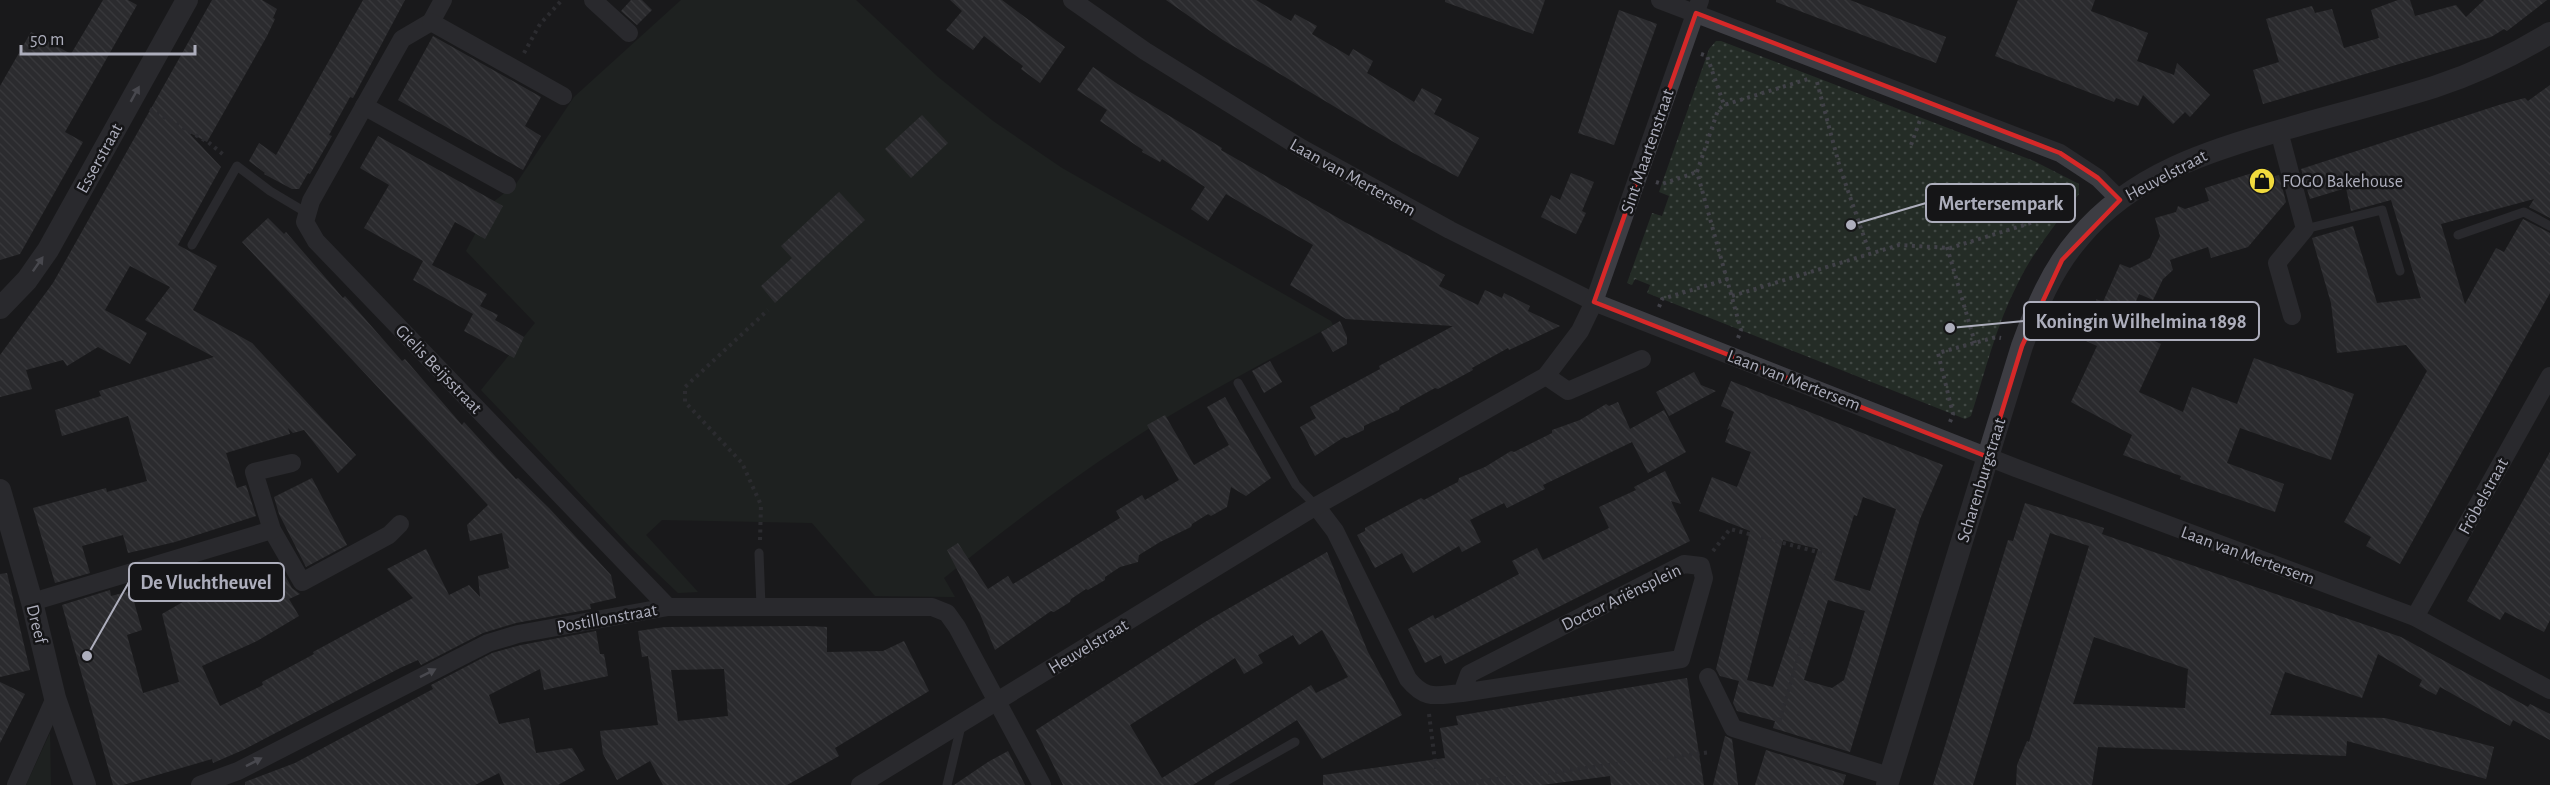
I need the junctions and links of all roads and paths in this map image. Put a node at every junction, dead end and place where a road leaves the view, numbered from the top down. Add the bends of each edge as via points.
1 (188, 0) edge
2 (443, 0) edge
3 (562, 0) edge
4 (593, 0) edge
5 (1072, 0) edge
6 (1660, 0) edge
7 (1698, 6) edge
8 (431, 22) junction
9 (629, 33) dead end
10 (2550, 33) edge
11 (1683, 48) junction
12 (515, 69) junction
13 (562, 96) dead end
14 (132, 99) junction
15 (1724, 105) junction
16 (364, 106) junction
17 (2278, 131) junction
18 (237, 166) junction
19 (1697, 172) junction
20 (1638, 176) junction
21 (507, 185) dead end
22 (2120, 200) junction
23 (306, 213) junction
24 (2550, 226) edge
25 (2305, 229) junction
26 (2084, 232) junction
27 (2458, 235) dead end
28 (192, 245) dead end
29 (1947, 247) junction
30 (1870, 254) junction
31 (2400, 271) dead end
32 (1728, 279) junction
33 (1732, 296) junction
34 (1594, 302) junction
35 (0, 308) edge
36 (768, 310) dead end
37 (2292, 316) dead end
38 (1652, 324) junction
39 (1975, 343) junction
40 (2022, 346) junction
41 (1732, 356) junction
42 (1642, 359) dead end
43 (1546, 376) junction
44 (2550, 376) edge
45 (1238, 383) dead end
46 (1944, 439) junction
47 (1988, 457) junction
48 (292, 463) dead end
49 (0, 490) edge
50 (1316, 506) junction
51 (400, 524) dead end
52 (272, 530) junction
53 (759, 553) joint
54 (1701, 566) junction
55 (32, 602) junction
56 (668, 607) junction
57 (761, 608) junction
58 (2415, 617) junction
59 (1708, 677) dead end
60 (2550, 690) edge
61 (1462, 693) junction
62 (1426, 695) junction
63 (55, 698) junction
64 (996, 702) junction
65 (961, 723) junction
66 (1774, 740) junction
67 (1295, 742) dead end
68 (1711, 752) dead end
69 (75, 757) junction
70 (1888, 780) edge
71 (16, 785) edge
72 (76, 785) edge
73 (85, 785) edge
74 (200, 785) edge
75 (860, 785) edge
76 (947, 785) edge
77 (1042, 785) edge
78 (1219, 785) edge
79 (1438, 785) edge
80 (1451, 785) edge

14 -> 1 street, Esserstraat
2 - 8 street
3 - 12 path via 540,24
4 - 9 street
5 - 34 street, Laan van Mertersem via 1144,51 1301,148 1450,230
6 - 7 street, Heuvelstraat
7 - 11 street, Sint Maartenstraat
7 - 22 street, Heuvelstraat via 2060,153 2098,178
8 - 12 street
8 - 16 street via 402,39
10 - 17 street, Heuvelstraat via 2495,62 2436,86
11 - 15 path via 1707,56
11 - 20 street, Sint Maartenstraat
12 - 13 street
14 - 18 path via 208,142
35 -> 14 street, Esserstraat via 48,250
15 - 19 path via 1718,110
15 - 30 path via 1816,77 1840,168
16 - 21 street
16 - 23 street
17 - 22 street, Heuvelstraat via 2194,157
17 - 25 street
18 - 23 lane
18 - 28 lane
19 - 20 path via 1662,184
19 - 32 path
20 - 34 street, Sint Maartenstraat
22 - 26 street, Scharenburgstraat
23 - 56 street, Gielis Beijsstraat via 305,222 316,241
24 - 27 lane via 2524,212
25 - 31 lane via 2382,210
25 - 37 street via 2277,263
26 - 29 path via 2063,213
26 - 40 street, Scharenburgstraat via 2048,285
29 - 30 path via 1899,245
29 - 39 path
30 - 33 path
32 - 33 path
32 - 38 path via 1662,299
33 - 41 path via 1741,330
34 - 38 street, Laan van Mertersem
34 - 43 street, Heuvelstraat via 1580,331
36 - 53 path via 684,387 685,402 742,463 761,506
38 - 41 street, Laan van Mertersem
39 - 40 path via 1996,337
39 - 46 path via 1938,353 1953,414
40 - 47 street, Scharenburgstraat
41 - 46 street, Laan van Mertersem
42 - 43 street via 1568,392
43 - 50 street, Heuvelstraat
44 - 58 street, Fröbelstraat
45 - 50 lane via 1296,485
46 - 47 street, Laan van Mertersem
47 - 58 street, Laan van Mertersem
47 - 70 street, Scharenburgstraat
48 - 52 street via 254,472
49 - 55 street, Dreef
50 - 62 street via 1335,531 1408,679
50 - 64 street, Heuvelstraat
51 - 52 street via 388,535 302,582
52 - 55 street
53 - 57 lane
54 - 61 street, Doctor Ariënsplein via 1684,564 1469,674
54 - 61 street, Doctor Ariënsplein via 1704,578 1681,659
54 - 66 path via 1730,529 1829,555
55 - 63 street, Dreef
56 - 57 street, Postillonstraat
74 -> 56 street, Postillonstraat via 238,771 488,643
57 - 64 street, Postillonstraat via 932,607 947,614 957,627
58 - 60 street, Laan van Mertersem
59 - 66 street via 1733,728
61 - 62 street, Doctor Ariënsplein
62 - 79 path
63 - 69 street, Dreef
63 - 71 street
64 - 65 street, Heuvelstraat
64 - 77 street, Postillonstraat
65 - 75 street, Heuvelstraat
65 - 76 lane
66 - 70 street
67 - 78 lane
68 - 80 path
69 - 72 street, Dreef
69 - 73 street, Dreef

